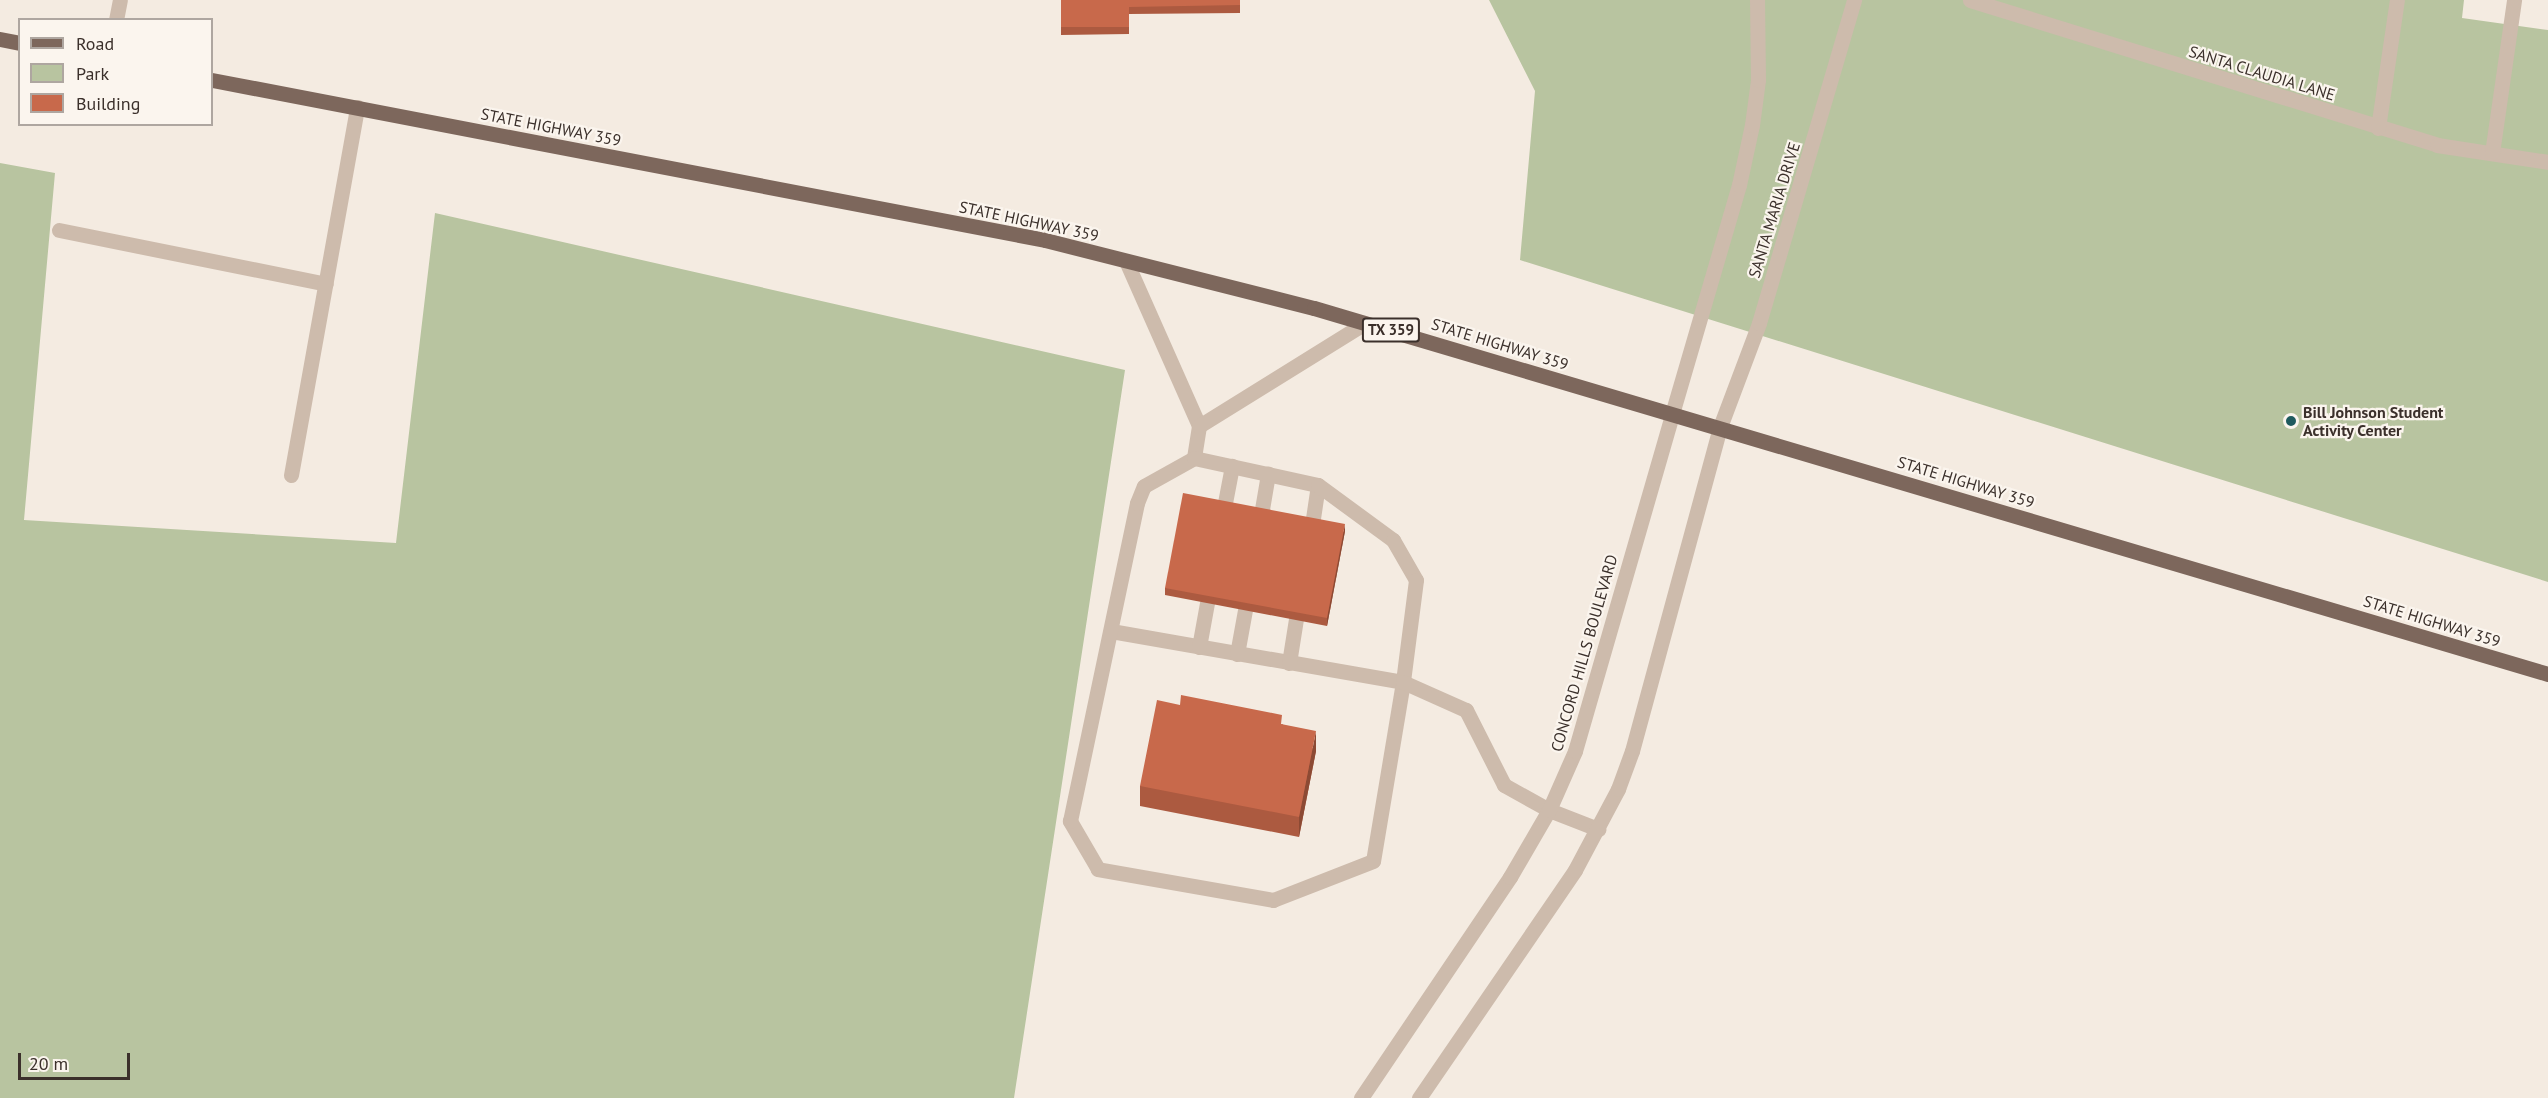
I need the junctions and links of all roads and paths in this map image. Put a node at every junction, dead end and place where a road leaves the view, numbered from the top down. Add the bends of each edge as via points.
1 (120, 0) edge
2 (1758, 0) edge
3 (1854, 0) edge
4 (1970, 0) edge
5 (2397, 0) edge
6 (2514, 0) edge
7 (116, 18) edge
8 (0, 39) edge
9 (18, 43) edge
10 (213, 80) edge
11 (357, 107) junction
12 (2378, 128) junction
13 (2492, 153) junction
14 (2548, 162) edge
15 (59, 230) dead end
16 (1126, 261) junction
17 (326, 284) junction
18 (1365, 323) junction
19 (1672, 414) junction
20 (1198, 426) junction
21 (1720, 428) junction
22 (1194, 458) junction
23 (1232, 466) junction
24 (291, 474) dead end
25 (1269, 474) junction
26 (1318, 485) junction
27 (1224, 508) edge
28 (1261, 515) edge
29 (1312, 525) edge
30 (1207, 603) edge
31 (1245, 610) edge
32 (1296, 620) edge
33 (1111, 631) junction
34 (1198, 647) junction
35 (1237, 654) junction
36 (1289, 663) junction
37 (2548, 674) edge
38 (1403, 682) junction
39 (1549, 810) junction
40 (1598, 829) junction
41 (1361, 1098) edge
42 (1419, 1098) edge

1 - 7 street
2 - 19 street via 1758,80 1752,125 1739,185
3 - 21 street, SANTA MARIA DRIVE via 1759,323
4 - 12 street, SANTA CLAUDIA LANE
5 - 12 street
6 - 13 street
8 - 9 main road
10 - 11 main road, STATE HIGHWAY 359 / TX 359
11 - 16 main road, STATE HIGHWAY 359 / TX 359 via 1045,240
11 - 17 street
12 - 13 street, SANTA CLAUDIA LANE via 2437,145
13 - 14 street, SANTA CLAUDIA LANE
15 - 17 street
16 - 18 main road, STATE HIGHWAY 359 / TX 359
16 - 20 street
17 - 24 street
18 - 19 main road, STATE HIGHWAY 359 / TX 359
18 - 20 street
19 - 21 main road, STATE HIGHWAY 359 / TX 359
19 - 39 street, CONCORD HILLS BOULEVARD via 1575,751
20 - 22 street
21 - 37 main road, STATE HIGHWAY 359 / TX 359
21 - 40 street via 1632,751
22 - 23 street
22 - 33 street via 1144,486
23 - 25 street
23 - 27 street
25 - 26 street
25 - 28 street
26 - 29 street
26 - 38 street via 1393,540 1416,580
30 - 34 street
31 - 35 street
32 - 36 street
33 - 34 street
33 - 38 street via 1070,822 1098,868 1261,898 1273,900 1372,861
34 - 35 street
35 - 36 street
36 - 38 street
38 - 39 street via 1466,710 1504,785
39 - 40 street
39 - 41 street, CONCORD HILLS BOULEVARD via 1510,877
40 - 42 street via 1575,870

